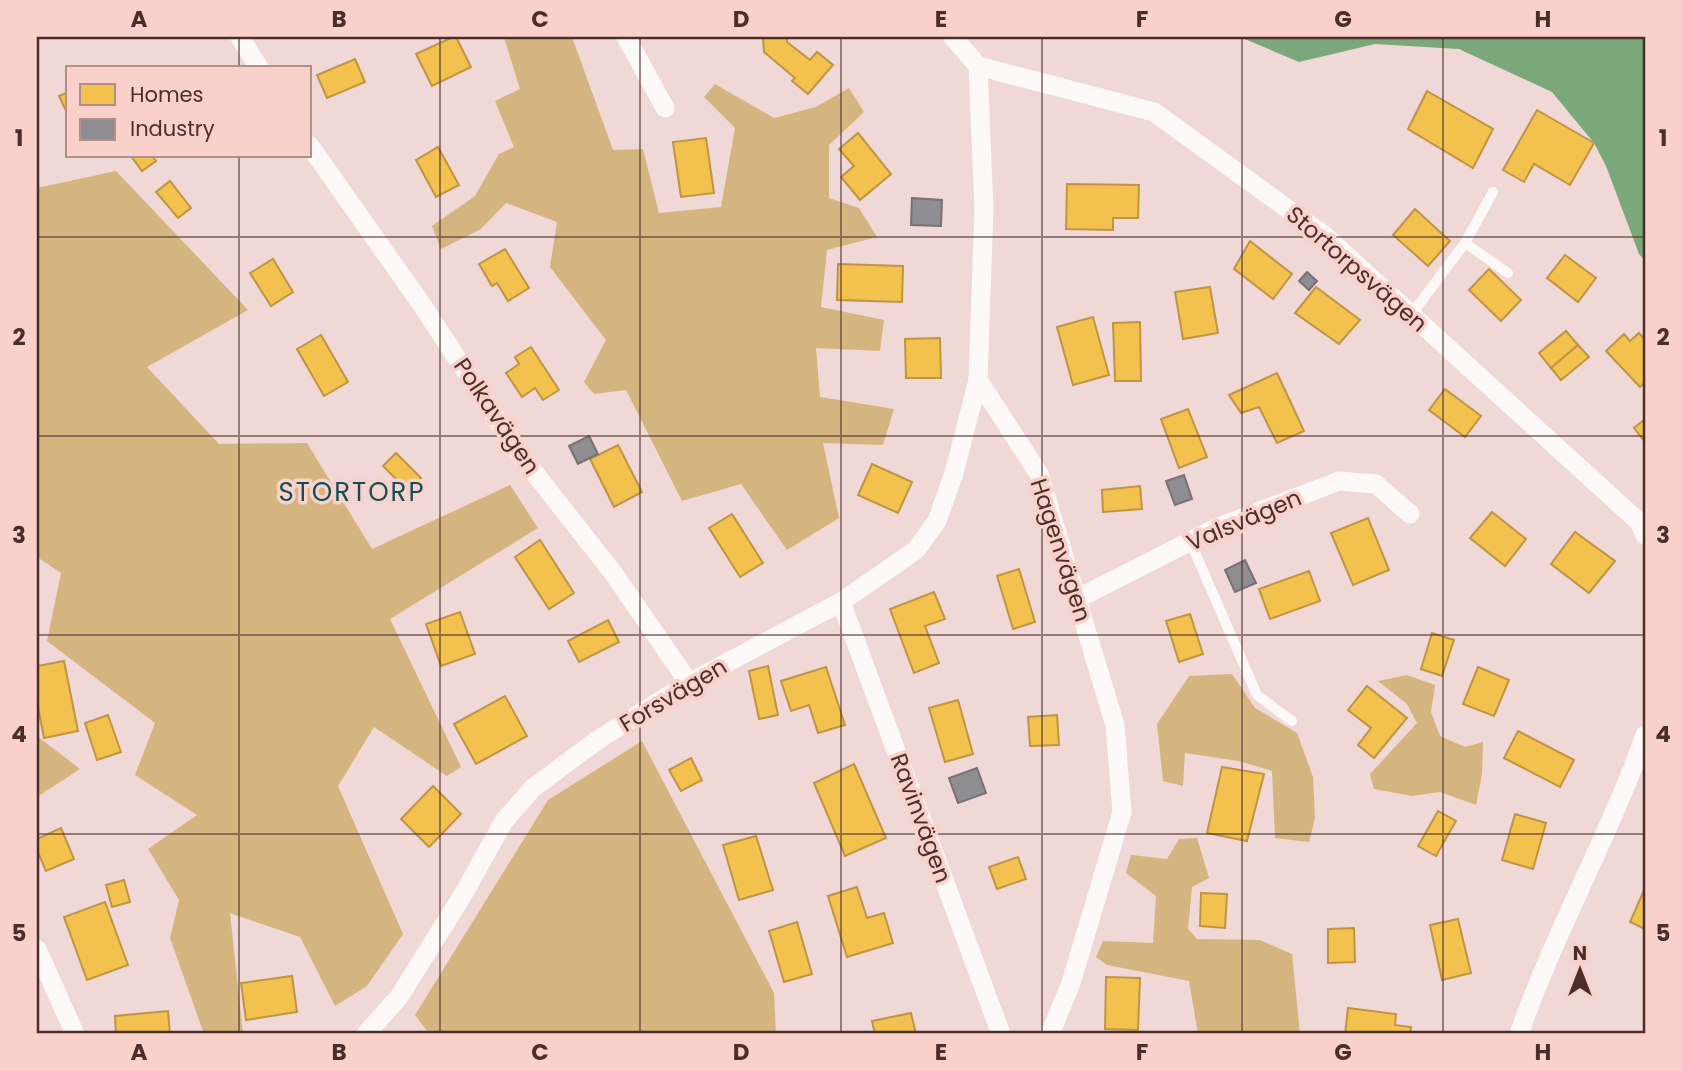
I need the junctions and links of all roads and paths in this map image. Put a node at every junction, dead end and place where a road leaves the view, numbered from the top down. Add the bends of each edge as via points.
1 (240, 37) edge
2 (626, 37) edge
3 (953, 37) edge
4 (258, 66) edge
5 (978, 66) junction
6 (665, 108) dead end
7 (312, 148) edge
8 (1493, 192) dead end
9 (1465, 243) junction
10 (1508, 274) dead end
11 (1411, 315) junction
12 (978, 380) junction
13 (1410, 514) dead end
14 (1645, 536) edge
15 (1191, 541) junction
16 (1077, 599) junction
17 (841, 602) junction
18 (689, 683) junction
19 (1292, 721) dead end
20 (1645, 735) edge
21 (37, 948) edge
22 (379, 1029) edge
23 (75, 1034) edge
24 (1001, 1034) edge
25 (1050, 1034) edge
26 (1519, 1034) edge

1 - 4 street
2 - 6 street
3 - 5 street
5 - 11 street, Stortorpsvägen via 1154,112 1325,236
5 - 12 street via 984,209
7 - 18 street, Polkavägen via 522,457 614,574
8 - 9 lane
9 - 10 lane
9 - 11 lane
11 - 14 street, Stortorpsvägen via 1639,522
12 - 16 street, Hagenvägen via 1039,474
12 - 17 street, Forsvägen via 937,521 916,550
13 - 15 street, Valsvägen via 1376,484 1339,481
15 - 16 street, Valsvägen
15 - 19 lane via 1257,695
16 - 25 street, Hagenvägen via 1115,725 1122,812 1071,983
17 - 18 street, Forsvägen
17 - 24 street, Ravinvägen
18 - 22 street, Forsvägen via 599,739 533,788 504,821
20 - 26 street via 1629,780 1541,971
21 - 23 street

